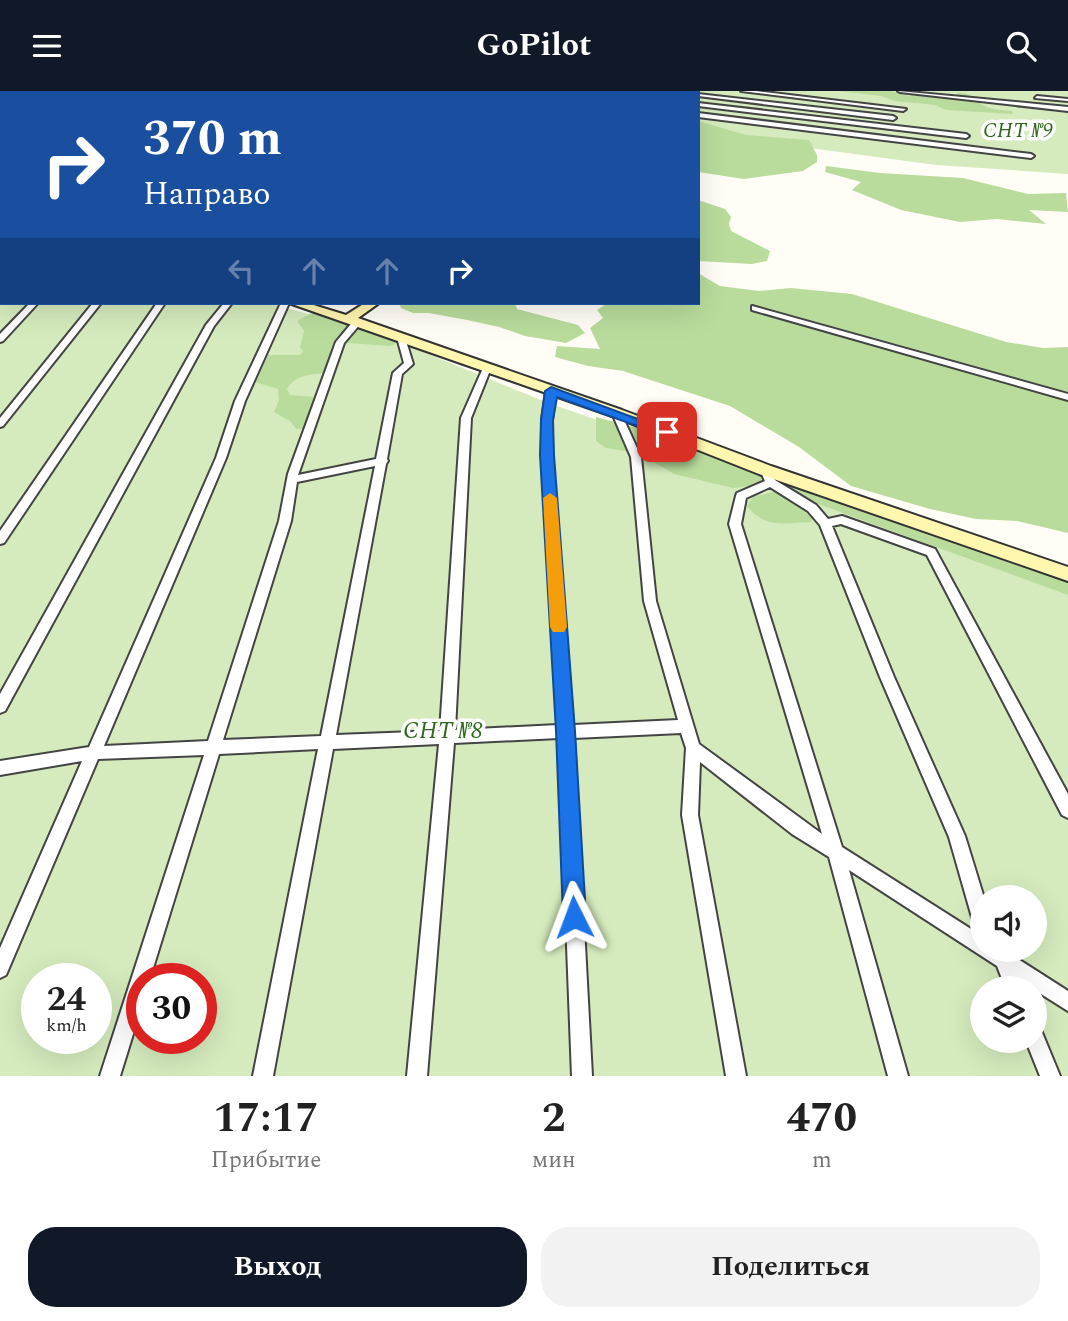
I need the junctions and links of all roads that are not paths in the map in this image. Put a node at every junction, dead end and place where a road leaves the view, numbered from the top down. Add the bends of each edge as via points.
1 (743, 91) edge
2 (900, 91) edge
3 (700, 95) edge
4 (1025, 96) dead end
5 (1068, 100) edge
6 (700, 104) edge
7 (903, 109) dead end
8 (1068, 109) edge
9 (700, 115) edge
10 (893, 118) dead end
11 (966, 136) dead end
12 (1031, 156) dead end
13 (32, 305) edge
14 (95, 305) edge
15 (160, 305) edge
16 (227, 305) edge
17 (284, 305) edge
18 (302, 305) edge
19 (371, 305) edge
20 (755, 308) dead end
21 (354, 319) junction
22 (404, 337) junction
23 (0, 339) edge
24 (486, 367) junction
25 (551, 391) junction
26 (1068, 397) edge
27 (617, 413) junction
28 (0, 424) edge
29 (383, 461) junction
30 (768, 476) junction
31 (292, 480) junction
32 (825, 523) junction
33 (0, 540) edge
34 (1068, 574) edge
35 (0, 707) edge
36 (686, 726) junction
37 (566, 731) junction
38 (447, 735) junction
39 (327, 743) junction
40 (693, 748) junction
41 (213, 749) junction
42 (92, 753) junction
43 (0, 768) edge
44 (1068, 810) edge
45 (836, 853) junction
46 (971, 885) edge
47 (970, 939) edge
48 (1006, 962) edge
49 (0, 969) edge
50 (1068, 1002) edge
51 (1041, 1053) edge
52 (110, 1076) edge
53 (263, 1076) edge
54 (417, 1076) edge
55 (582, 1076) edge
56 (736, 1076) edge
57 (898, 1076) edge
58 (1050, 1076) edge

1 - 7 street
2 - 8 street
3 - 10 street
4 - 5 street
6 - 11 street
9 - 12 street
13 - 23 street
14 - 28 street
15 - 33 street
16 - 35 street via 210,325
17 - 42 street
18 - 21 main road
19 - 21 main road
20 - 26 street
21 - 22 main road
21 - 31 street via 340,342
22 - 24 main road
22 - 29 street via 409,364 398,373
24 - 25 main road
24 - 38 street via 466,418
25 - 27 main road
25 - 37 street via 547,455
27 - 30 main road
27 - 36 street via 636,457 650,601
29 - 31 street
29 - 39 street
30 - 32 street
30 - 34 main road
30 - 45 street via 741,496 735,524
31 - 41 street via 285,521
32 - 44 street via 842,520 931,551
32 - 46 street via 957,836
36 - 37 street
36 - 40 street
37 - 38 street
37 - 55 street
38 - 39 street
38 - 54 street
39 - 41 street
39 - 53 street
40 - 45 street
40 - 56 street via 690,815
41 - 42 street
41 - 52 street
42 - 43 street
42 - 49 street
45 - 47 street
45 - 57 street
48 - 50 street
51 - 58 street

